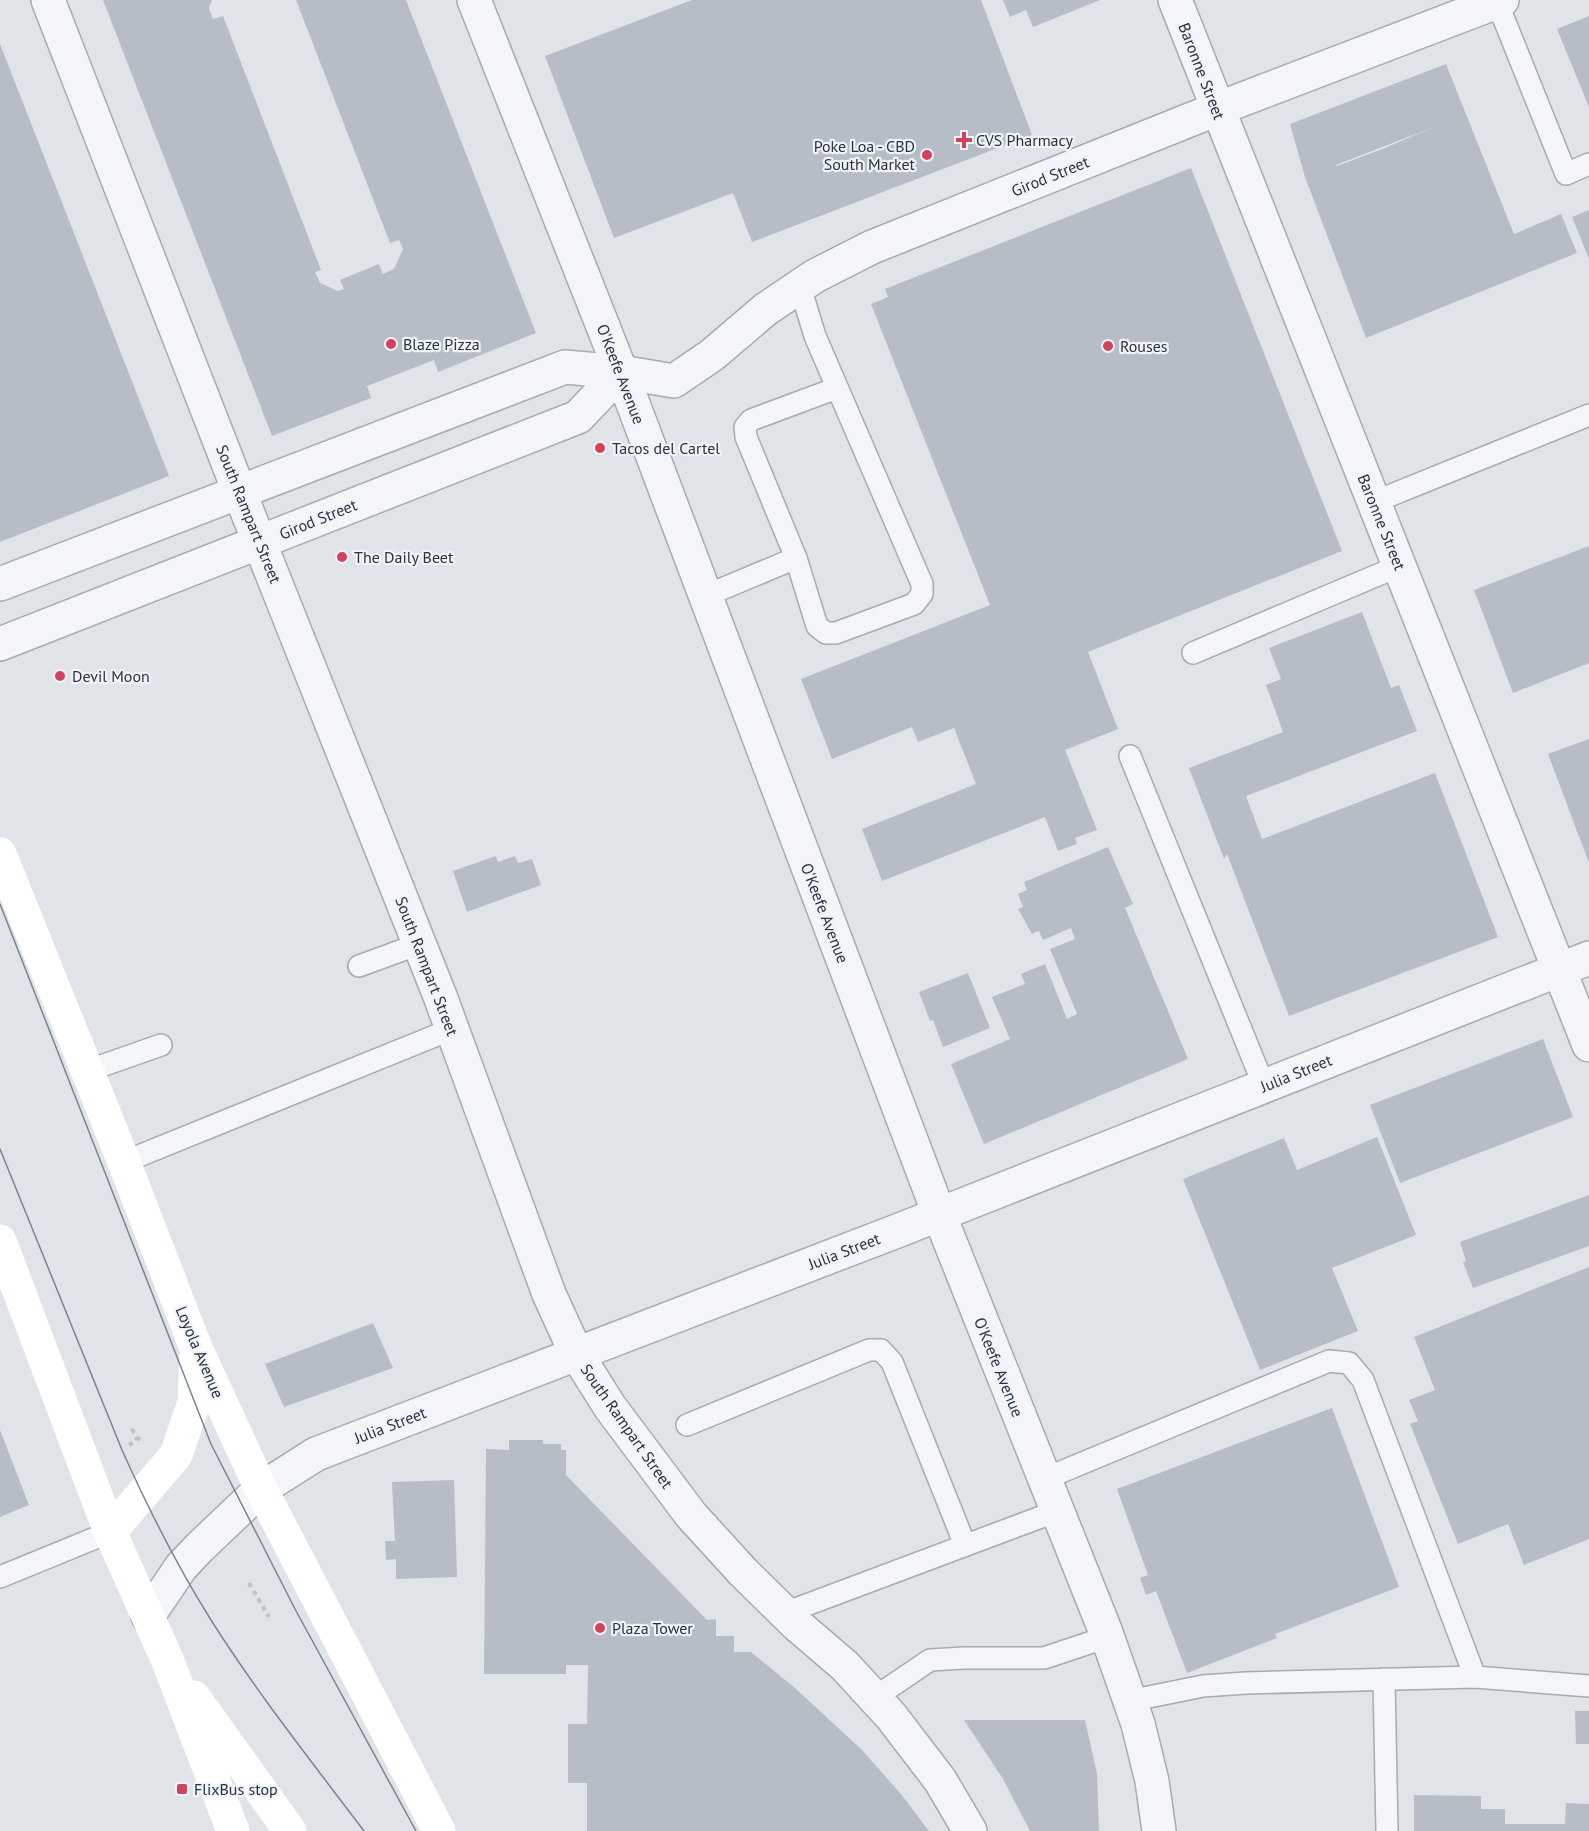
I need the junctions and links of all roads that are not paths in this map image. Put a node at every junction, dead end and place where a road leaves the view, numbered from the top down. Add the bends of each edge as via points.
1 (48, 0) edge
2 (474, 0) edge
3 (1175, 0) edge
4 (1500, 1) edge
5 (1217, 110) junction
6 (1589, 164) edge
7 (800, 286) junction
8 (621, 372) junction
9 (837, 388) junction
10 (1589, 415) edge
11 (239, 491) junction
12 (1374, 502) junction
13 (261, 542) junction
14 (796, 558) junction
15 (1399, 566) junction
16 (0, 584) edge
17 (705, 597) junction
18 (0, 644) edge
19 (1193, 653) dead end
20 (1130, 756) dead end
21 (3, 869) edge
22 (419, 944) junction
23 (1574, 964) edge
24 (359, 966) dead end
25 (452, 1029) junction
26 (161, 1045) dead end
27 (1589, 1045) edge
28 (87, 1071) junction
29 (1264, 1086) junction
30 (124, 1162) junction
31 (939, 1214) junction
32 (0, 1241) edge
33 (196, 1348) junction
34 (576, 1353) junction
35 (687, 1425) dead end
36 (1044, 1479) junction
37 (261, 1489) junction
38 (1057, 1511) junction
39 (110, 1532) junction
40 (965, 1545) junction
41 (0, 1577) edge
42 (785, 1613) junction
43 (148, 1616) junction
44 (1107, 1637) junction
45 (167, 1659) junction
46 (1475, 1677) junction
47 (1384, 1679) junction
48 (1589, 1686) edge
49 (874, 1698) junction
50 (1130, 1701) junction
51 (233, 1831) edge
52 (290, 1831) edge
53 (439, 1831) edge
54 (970, 1831) edge
55 (1159, 1831) edge
56 (1387, 1831) edge

1 - 11 street, South Rampart Street
2 - 8 street, O'Keefe Avenue
3 - 5 street, Baronne Street
4 - 5 street, Girod Street
4 - 6 lane via 1566,174
5 - 7 street, Girod Street via 872,247
5 - 12 street, Baronne Street
7 - 8 street, Girod Street via 674,381
7 - 9 lane
8 - 11 street, Girod Street via 565,367
8 - 13 street, Girod Street via 578,417
8 - 17 street, O'Keefe Avenue
9 - 14 lane via 751,420 745,428
9 - 14 lane via 922,584 922,594 914,604 836,633 826,633 817,626
10 - 12 lane
11 - 13 street, South Rampart Street
11 - 16 street, Girod Street
12 - 15 street, Baronne Street
13 - 18 street, Girod Street
13 - 22 street, South Rampart Street
14 - 17 lane
15 - 19 lane
15 - 23 street, Baronne Street
17 - 31 street, O'Keefe Avenue
20 - 29 lane
21 - 28 main road, Loyola Avenue
22 - 24 lane
22 - 25 street, South Rampart Street
23 - 27 street, Baronne Street
23 - 29 street, Julia Street
25 - 30 lane
25 - 34 street, South Rampart Street via 549,1294
26 - 28 lane
28 - 30 main road, Loyola Avenue
29 - 31 street, Julia Street
30 - 33 main road, Loyola Avenue
31 - 34 street, Julia Street
31 - 36 street, O'Keefe Avenue
32 - 39 main road
33 - 37 main road, Loyola Avenue
33 - 39 main road via 194,1402 176,1455
34 - 37 street, Julia Street via 316,1454
34 - 42 street, South Rampart Street via 610,1407 691,1515
35 - 40 lane via 869,1350 881,1350 892,1362
36 - 38 street, O'Keefe Avenue
36 - 46 lane via 1329,1361 1349,1363 1363,1380
37 - 43 street, Julia Street via 181,1567
37 - 53 main road, Loyola Avenue
38 - 40 lane
38 - 44 street, O'Keefe Avenue
39 - 41 lane
39 - 43 main road
40 - 42 lane
42 - 49 street, South Rampart Street via 845,1666
43 - 45 main road
44 - 49 lane via 1044,1658 930,1660
44 - 50 street, O'Keefe Avenue
45 - 51 main road
45 - 52 main road
46 - 47 lane
46 - 48 lane
47 - 50 lane via 1203,1686
47 - 56 lane
49 - 54 street, South Rampart Street via 940,1779
50 - 55 street, O'Keefe Avenue via 1152,1781

